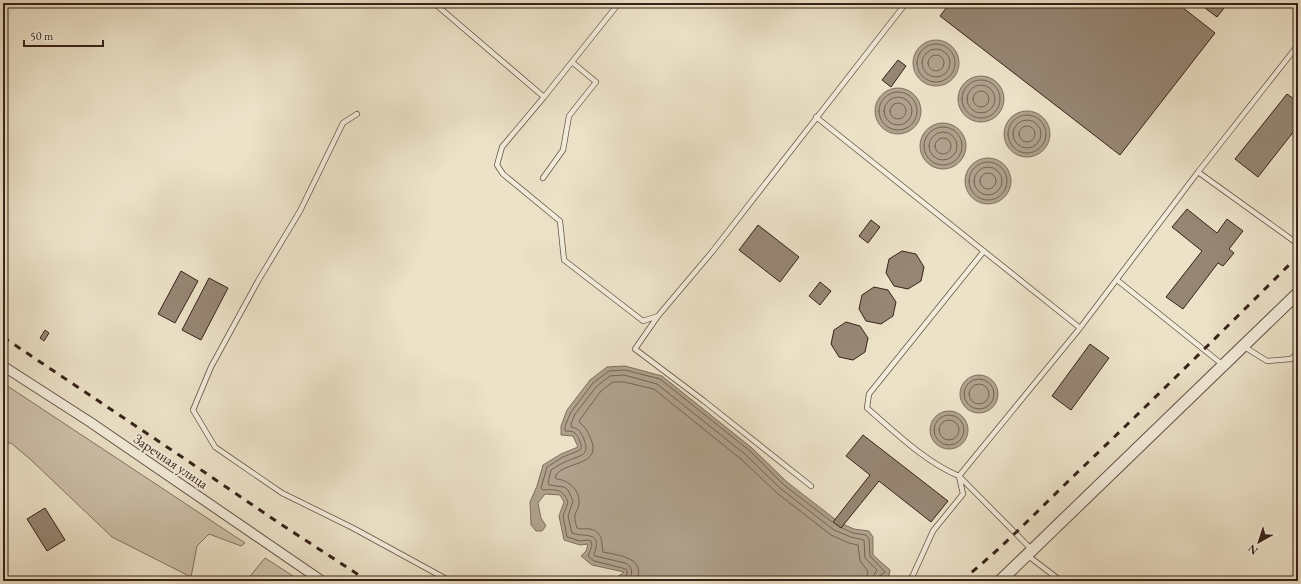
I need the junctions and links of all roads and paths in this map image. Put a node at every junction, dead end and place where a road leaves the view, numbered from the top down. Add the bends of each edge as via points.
1 (434, 3) edge
2 (619, 3) edge
3 (906, 3) edge
4 (1298, 45) edge
5 (572, 62) junction
6 (544, 97) junction
7 (357, 114) dead end
8 (816, 117) junction
9 (1198, 172) junction
10 (543, 178) dead end
11 (1298, 244) edge
12 (984, 251) junction
13 (1116, 280) junction
14 (1298, 293) edge
15 (658, 316) junction
16 (1080, 328) junction
17 (1243, 346) junction
18 (1298, 352) edge
19 (1223, 365) junction
20 (3, 366) edge
21 (959, 476) junction
22 (812, 486) dead end
23 (1030, 552) junction
24 (322, 581) edge
25 (450, 581) edge
26 (909, 581) edge
27 (1000, 581) edge
28 (1061, 581) edge

1 - 6 lane
2 - 5 lane
3 - 8 lane
4 - 9 lane
5 - 6 lane
5 - 10 lane via 596,82 569,116 563,150
6 - 15 lane via 502,147 497,165 503,174 560,221 564,260 643,321
7 - 25 lane via 343,122 300,211 211,367 193,410 215,447 282,492
8 - 12 lane
8 - 15 lane via 712,252
9 - 11 lane
9 - 13 lane
12 - 16 lane
12 - 21 lane via 869,394 868,401 868,408 904,439 944,469
13 - 16 lane
13 - 19 lane
14 - 17 street
15 - 22 lane via 635,348
16 - 21 lane
17 - 18 lane via 1267,361 1291,359
17 - 19 street
19 - 23 street
20 - 24 street, Заречная улица via 90,422
21 - 23 lane
21 - 26 lane via 963,494 932,531
23 - 27 street
23 - 28 lane

